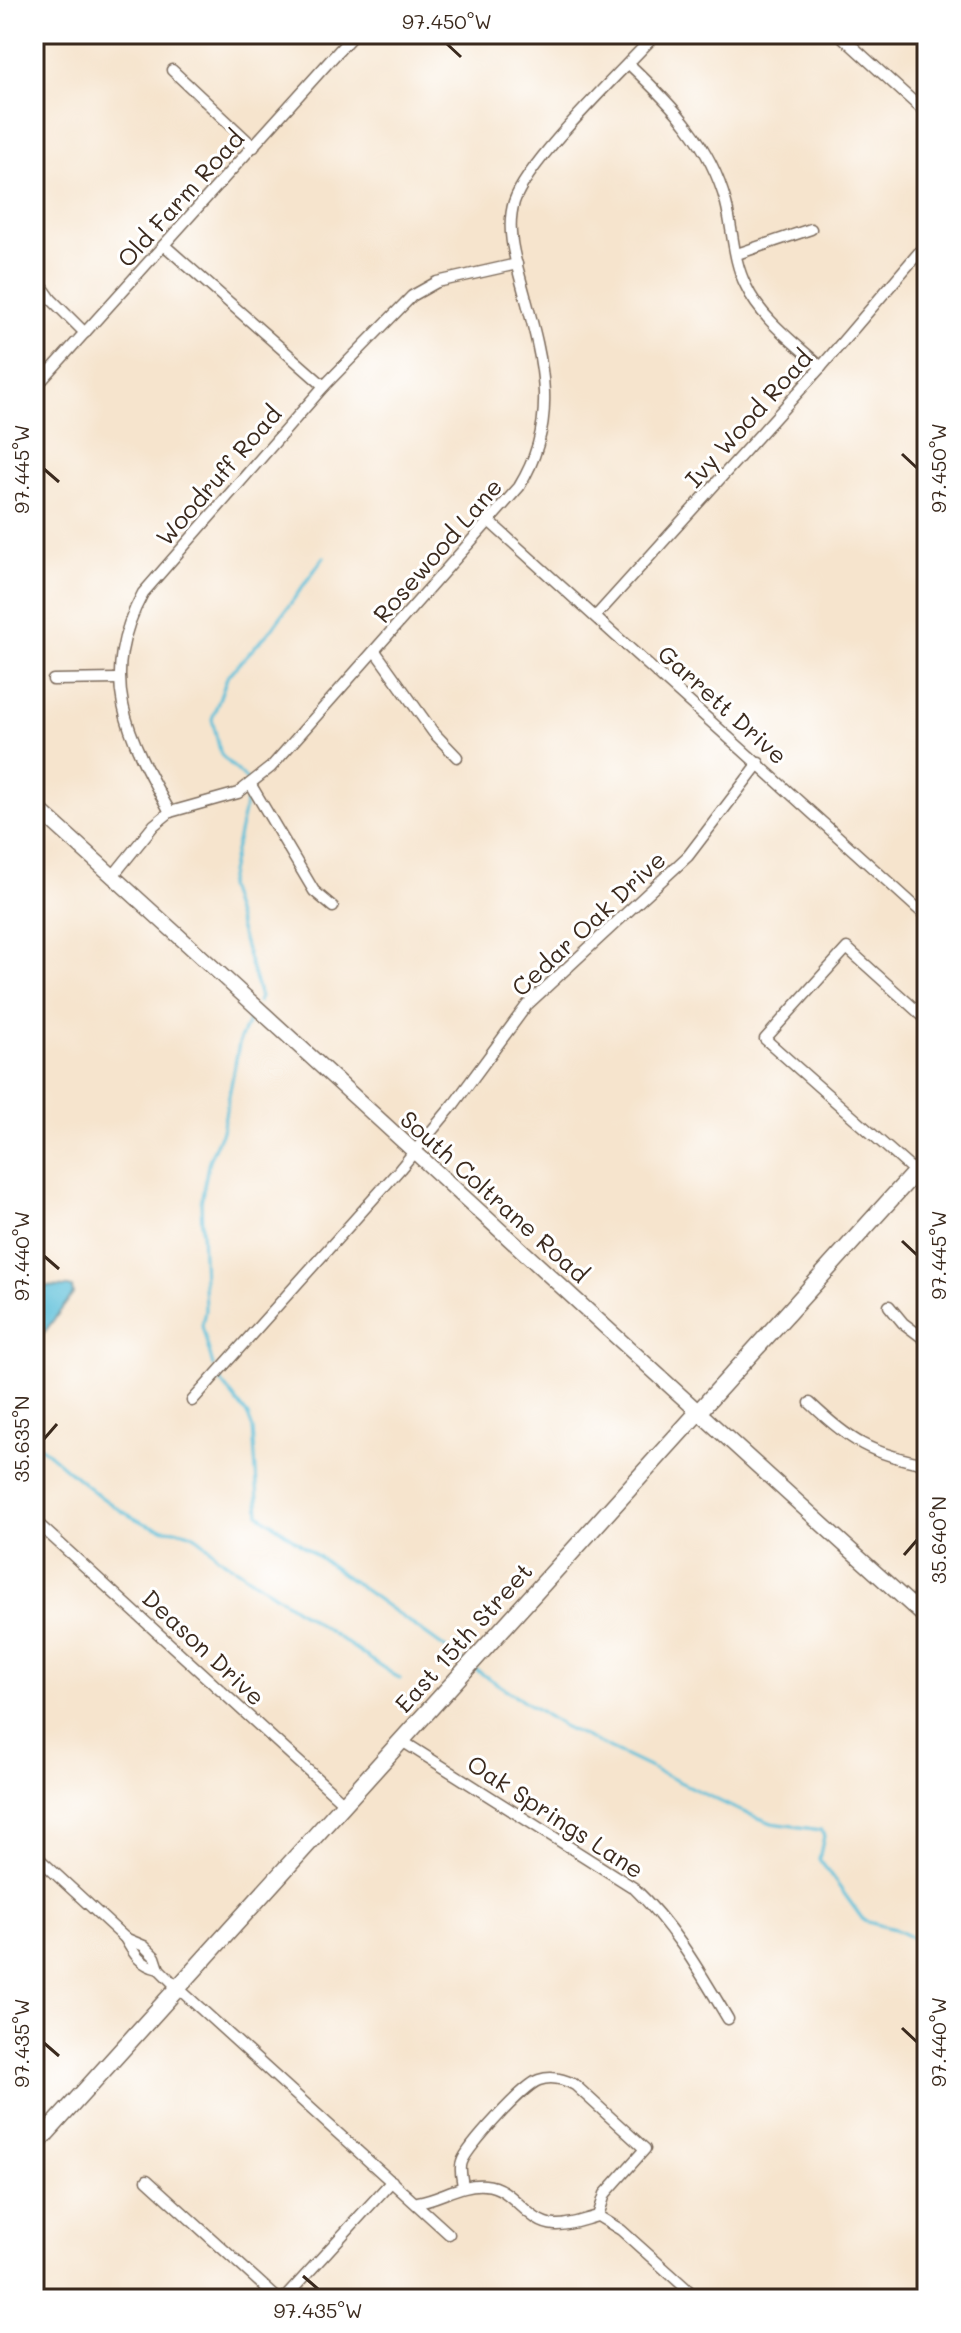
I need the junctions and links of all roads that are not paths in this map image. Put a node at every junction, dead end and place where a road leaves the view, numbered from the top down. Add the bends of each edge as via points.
1 (354, 34) edge
2 (656, 34) edge
3 (839, 34) edge
4 (629, 64) junction
5 (172, 70) dead end
6 (927, 114) edge
7 (254, 147) junction
8 (811, 229) dead end
9 (927, 243) edge
10 (164, 245) junction
11 (737, 254) junction
12 (517, 264) junction
13 (34, 275) edge
14 (85, 333) junction
15 (821, 367) junction
16 (324, 386) junction
17 (34, 389) edge
18 (491, 523) junction
19 (596, 616) junction
20 (375, 651) junction
21 (118, 679) junction
22 (53, 680) dead end
23 (457, 757) dead end
24 (759, 763) junction
25 (249, 786) junction
26 (34, 805) edge
27 (170, 812) junction
28 (112, 877) junction
29 (333, 907) dead end
30 (927, 917) edge
31 (927, 1020) edge
32 (414, 1152) junction
33 (927, 1159) edge
34 (915, 1172) junction
35 (889, 1306) dead end
36 (927, 1341) edge
37 (192, 1401) dead end
38 (810, 1403) dead end
39 (698, 1414) junction
40 (927, 1463) edge
41 (927, 1485) edge
42 (34, 1520) edge
43 (927, 1619) edge
44 (402, 1741) junction
45 (345, 1804) junction
46 (34, 1854) edge
47 (178, 1988) junction
48 (728, 2019) dead end
49 (34, 2147) edge
50 (147, 2180) dead end
51 (392, 2181) junction
52 (463, 2186) junction
53 (418, 2202) junction
54 (598, 2216) junction
55 (449, 2234) dead end
56 (692, 2297) edge
57 (281, 2299) edge

1 - 7 street, Old Farm Road
2 - 4 street, Rosewood Lane
3 - 6 street
4 - 11 street via 697,137 718,176
4 - 12 street, Rosewood Lane via 521,187 510,224
5 - 7 street
7 - 10 street, Old Farm Road
8 - 11 street
9 - 15 street, Ivy Wood Road
10 - 14 street, Old Farm Road
10 - 16 street
11 - 15 street via 744,284 757,305
12 - 16 street, Woodruff Road via 426,287 385,321
12 - 18 street, Rosewood Lane via 547,406 534,461
13 - 14 street
14 - 17 street, Old Farm Road
15 - 19 street, Ivy Wood Road
16 - 21 street, Woodruff Road via 143,593 125,632
18 - 19 street, Garrett Drive
18 - 20 street, Rosewood Lane
19 - 24 street, Garrett Drive
20 - 23 street
20 - 25 street, Rosewood Lane
21 - 22 street
21 - 27 street, Woodruff Road via 122,711 140,758
24 - 30 street, Garrett Drive
24 - 32 street, Cedar Oak Drive via 680,864 527,1005
25 - 27 street, Rosewood Lane via 214,802
25 - 29 street via 314,891
26 - 28 main road, South Coltrane Road
27 - 28 street
28 - 32 main road, South Coltrane Road
31 - 34 street via 847,948 765,1039
32 - 37 street, Cedar Oak Drive
32 - 39 main road, South Coltrane Road
33 - 34 main road, East 15th Street
34 - 39 main road, East 15th Street
35 - 36 street
38 - 40 street via 873,1452
39 - 43 main road, South Coltrane Road
39 - 44 main road, East 15th Street
40 - 41 street
42 - 45 street, Deason Drive
44 - 45 main road, East 15th Street
44 - 48 street, Oak Springs Lane via 634,1888 688,1953
45 - 47 main road, East 15th Street
46 - 47 street via 125,1938 135,1956
47 - 49 main road, East 15th Street
47 - 51 street
50 - 57 street
51 - 53 street
51 - 57 street
52 - 53 street
52 - 54 street via 499,2188 551,2225
52 - 54 street via 462,2163 472,2147 528,2087 554,2078 575,2085 645,2149 605,2194
53 - 55 street
54 - 56 street via 621,2230

